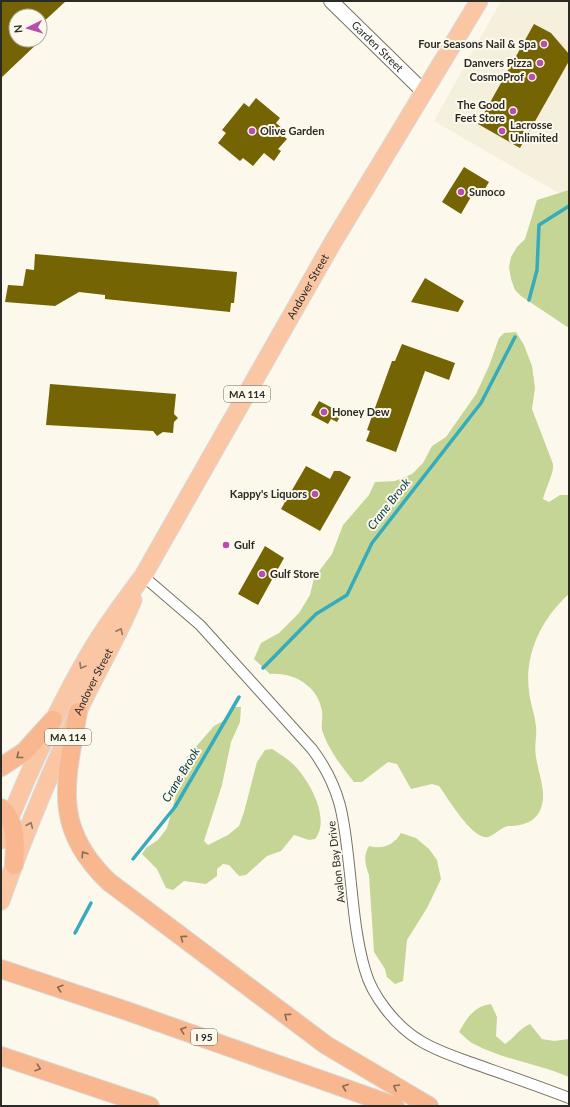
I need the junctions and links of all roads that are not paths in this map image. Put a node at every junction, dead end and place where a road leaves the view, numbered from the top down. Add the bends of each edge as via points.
1 (331, 1) edge
2 (479, 1) edge
3 (424, 92) junction
4 (143, 576) junction
5 (78, 712) junction
6 (53, 720) junction
7 (1, 767) edge
8 (5, 813) edge
9 (1, 840) edge
10 (14, 865) junction
11 (1, 901) edge
12 (7, 971) edge
13 (1, 1056) edge
14 (569, 1098) edge
15 (150, 1106) edge
16 (395, 1106) edge
17 (430, 1106) edge

1 - 3 main road, Garden Street
2 - 3 highway, Andover Street / MA 114
3 - 4 highway, Andover Street / MA 114 via 333,242
5 -> 4 highway, Andover Street / MA 114 via 121,631
4 -> 6 highway, Andover Street / MA 114 via 95,645
4 - 14 street, Avalon Bay Drive via 200,625 325,766 339,798 344,823 356,928 365,971 385,1009 410,1034 438,1050
10 -> 5 highway, Andover Street / MA 114
17 -> 5 highway via 326,1045 96,870 77,842 67,809 68,770
6 -> 7 highway via 24,752
6 - 8 highway, Andover Street / MA 114
8 - 9 highway, Andover Street / MA 114
8 - 10 highway via 14,830
10 - 11 highway, Andover Street / MA 114
16 -> 12 highway, I 95 via 229,1046
13 -> 15 highway

